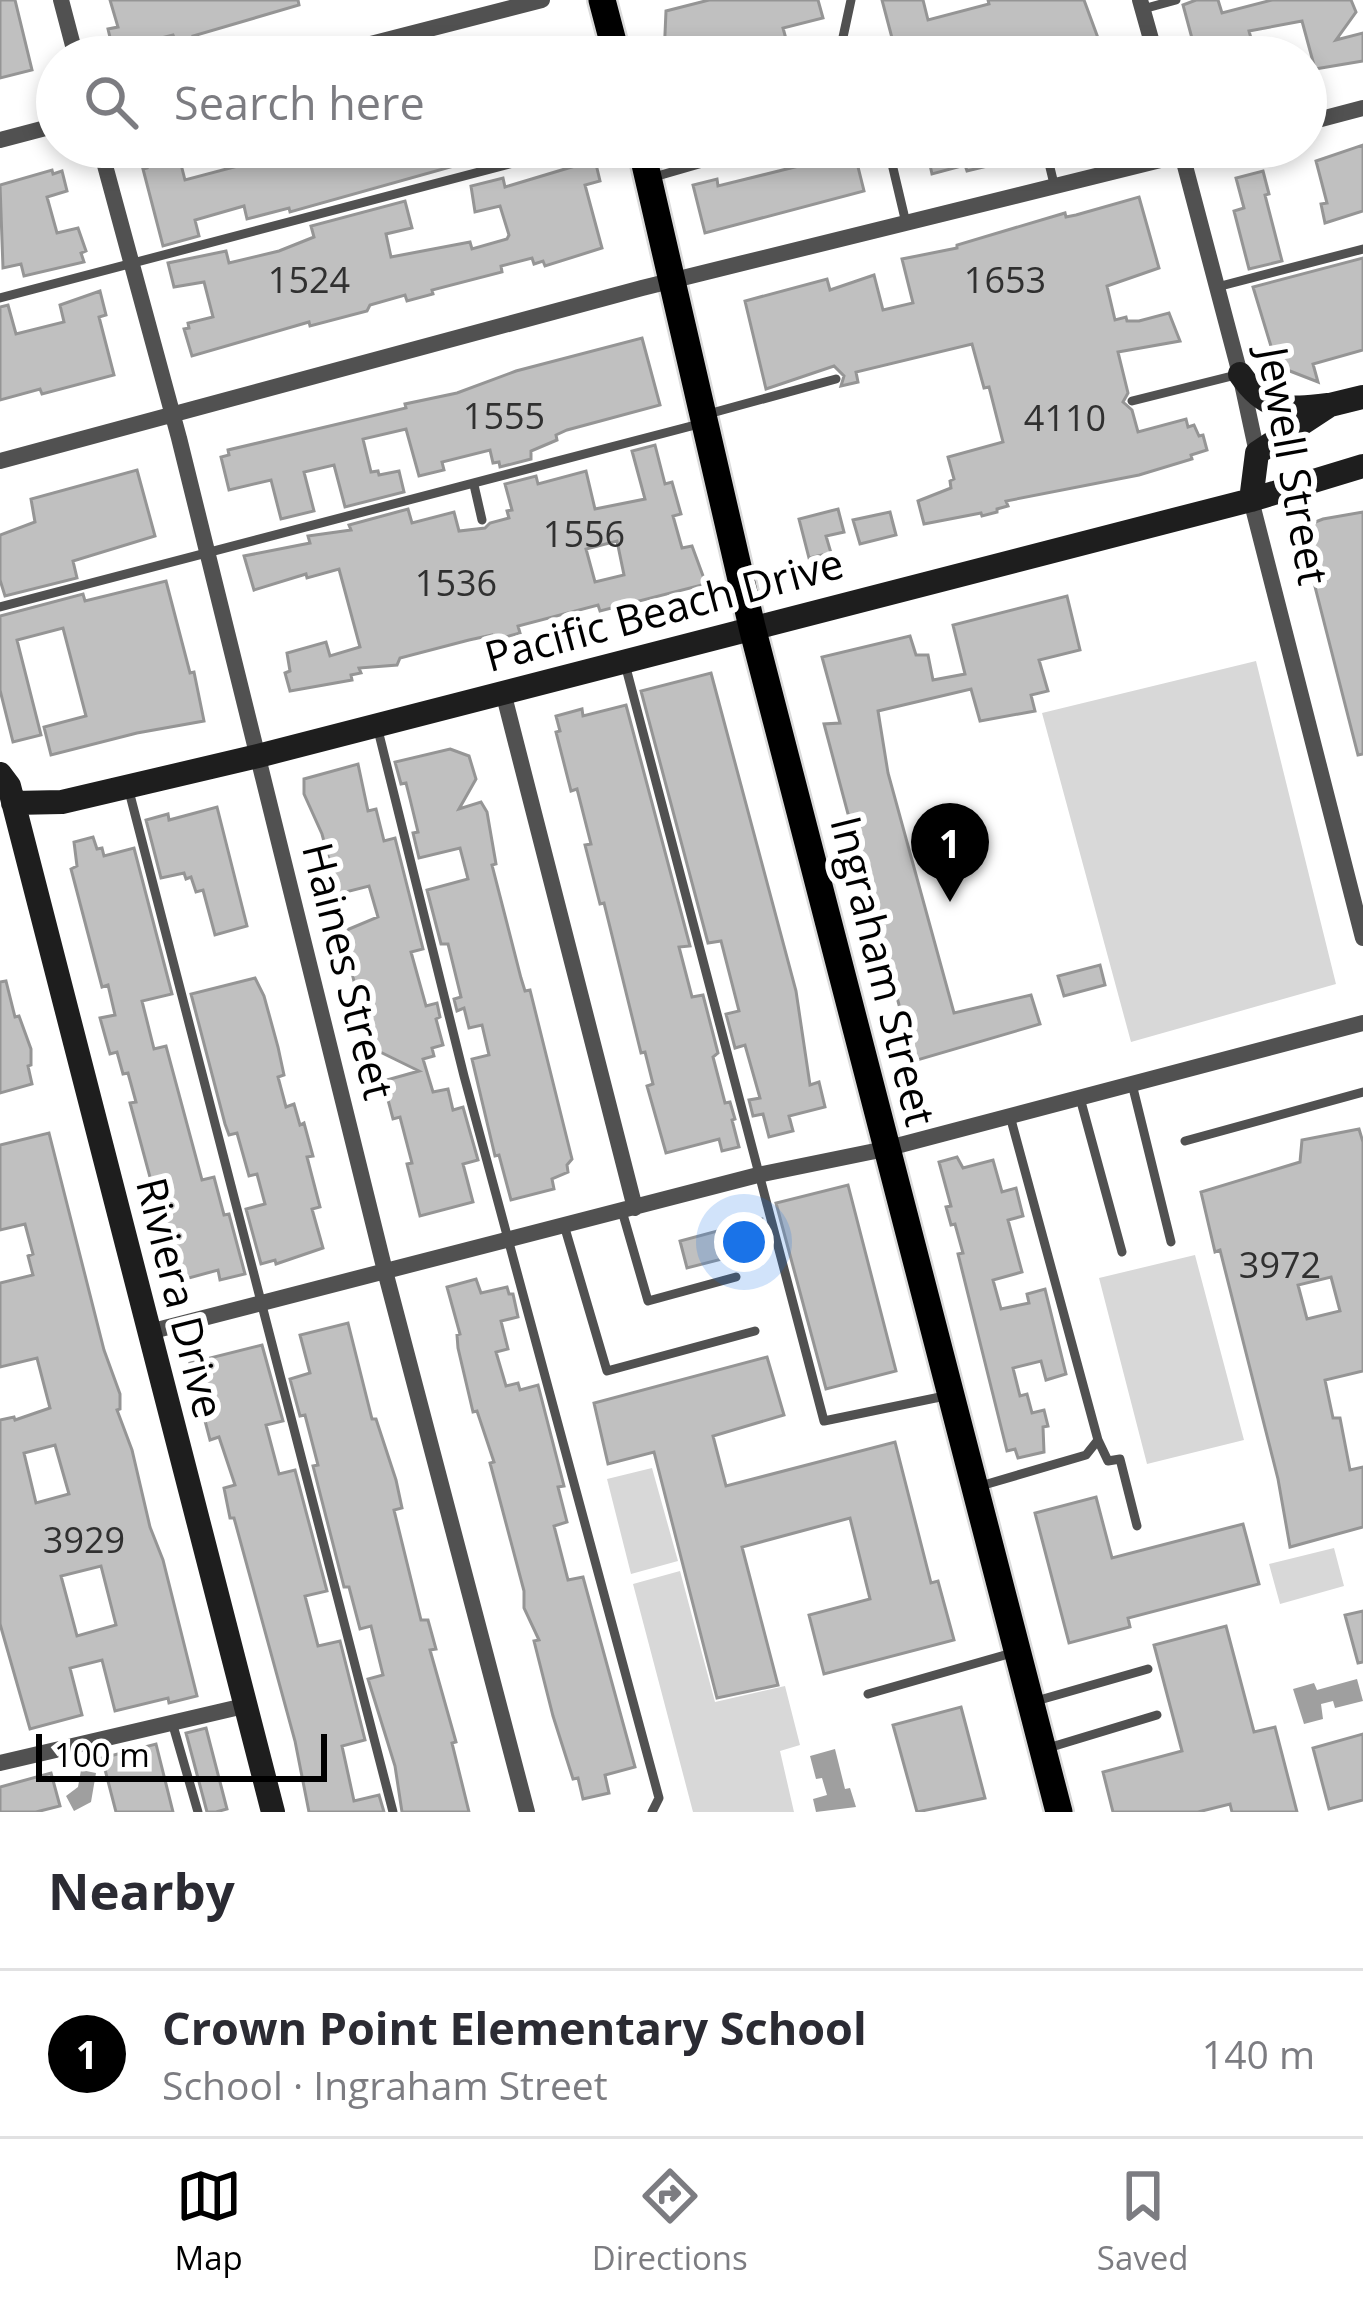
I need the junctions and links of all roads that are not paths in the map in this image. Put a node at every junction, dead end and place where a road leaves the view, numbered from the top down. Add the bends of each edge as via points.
1 (62, 0) edge
2 (542, 0) edge
3 (602, 0) edge
4 (850, 0) edge
5 (1176, 0) edge
6 (1142, 4) edge
7 (71, 36) edge
8 (402, 36) edge
9 (611, 36) edge
10 (843, 36) edge
11 (1150, 36) edge
12 (1363, 108) edge
13 (1327, 117) edge
14 (36, 131) edge
15 (0, 140) edge
16 (106, 168) edge
17 (492, 168) edge
18 (646, 168) edge
19 (684, 168) edge
20 (893, 168) edge
21 (1050, 168) edge
22 (1123, 168) edge
23 (1186, 168) edge
24 (649, 178) junction
25 (1055, 188) junction
26 (906, 224) junction
27 (1363, 249) edge
28 (130, 261) junction
29 (674, 280) junction
30 (1217, 287) junction
31 (0, 298) edge
32 (1240, 374) junction
33 (836, 379) dead end
34 (1363, 397) edge
35 (1132, 400) dead end
36 (1330, 405) junction
37 (173, 416) junction
38 (704, 419) junction
39 (1257, 453) junction
40 (0, 461) edge
41 (1363, 466) edge
42 (474, 485) junction
43 (1251, 500) junction
44 (482, 520) dead end
45 (208, 551) junction
46 (0, 607) edge
47 (752, 627) junction
48 (624, 661) junction
49 (503, 692) junction
50 (376, 725) junction
51 (258, 756) junction
52 (0, 774) edge
53 (128, 786) junction
54 (13, 803) junction
55 (1363, 938) edge
56 (1363, 1023) edge
57 (1132, 1084) junction
58 (1363, 1092) edge
59 (1080, 1098) junction
60 (1010, 1116) junction
61 (1185, 1142) dead end
62 (885, 1150) junction
63 (758, 1175) junction
64 (629, 1210) junction
65 (564, 1225) junction
66 (511, 1240) junction
67 (1171, 1242) dead end
68 (1121, 1252) dead end
69 (385, 1271) junction
70 (736, 1277) dead end
71 (261, 1301) junction
72 (755, 1330) dead end
73 (149, 1331) junction
74 (950, 1394) junction
75 (1098, 1440) junction
76 (975, 1488) junction
77 (1137, 1526) dead end
78 (1017, 1652) junction
79 (1148, 1669) dead end
80 (868, 1694) dead end
81 (1030, 1702) junction
82 (244, 1706) junction
83 (1157, 1715) dead end
84 (172, 1722) junction
85 (1042, 1749) junction
86 (0, 1763) edge
87 (198, 1812) edge
88 (273, 1812) edge
89 (393, 1812) edge
90 (527, 1812) edge
91 (652, 1812) edge
92 (1059, 1812) edge

1 - 7 street
2 - 8 street
3 - 9 main road
4 - 10 lane
5 - 6 lane
6 - 11 street
12 - 13 street
14 - 15 street
16 - 28 street, Haines Street
17 - 28 lane
18 - 24 main road, Ingraham Street
19 - 24 lane
20 - 26 lane
21 - 25 lane
22 - 25 street
23 - 30 street, Jewell Street
24 - 29 main road, Ingraham Street
25 - 26 street
26 - 29 street
27 - 30 lane
28 - 31 lane
28 - 37 street, Haines Street
29 - 37 street
29 - 38 main road, Ingraham Street
30 - 32 street, Jewell Street
32 - 35 lane
32 - 36 street via 1272,404
32 - 39 street, Jewell Street
33 - 38 lane
34 - 36 street
36 - 39 street
37 - 40 street
37 - 45 street, Haines Street
38 - 42 lane
38 - 47 main road, Ingraham Street
39 - 43 street, Jewell Street
41 - 43 street, Pacific Beach Drive
42 - 44 lane
42 - 45 lane
43 - 47 street, Pacific Beach Drive
43 - 55 street, Jewell Street
45 - 46 lane
45 - 51 street, Haines Street
47 - 48 street, Pacific Beach Drive
47 - 62 main road, Ingraham Street
48 - 49 street, Pacific Beach Drive
48 - 63 lane
49 - 50 street, Pacific Beach Drive
49 - 64 street
50 - 51 street, Pacific Beach Drive
50 - 66 lane
51 - 53 street, Pacific Beach Drive
51 - 69 street, Haines Street
52 - 54 street
53 - 54 street, Pacific Beach Drive via 62,802
53 - 71 lane
54 - 73 street, Riviera Drive
56 - 57 street
57 - 59 street
57 - 67 lane
58 - 61 lane
59 - 60 street
59 - 68 lane
60 - 62 street
60 - 75 lane
62 - 63 street
62 - 74 main road, Ingraham Street
63 - 64 street
63 - 74 lane via 824,1421
64 - 65 street
64 - 70 lane via 648,1301
65 - 66 street
65 - 72 lane via 608,1371
66 - 69 street
66 - 91 lane via 658,1798
69 - 71 street
69 - 90 street, Haines Street
71 - 73 street
71 - 89 lane
73 - 82 street, Riviera Drive
74 - 76 main road, Ingraham Street
75 - 76 lane via 1086,1455
75 - 77 lane via 1108,1461 1120,1459
76 - 78 main road, Ingraham Street
78 - 80 lane
78 - 81 main road, Ingraham Street
79 - 81 lane
81 - 85 main road, Ingraham Street
82 - 84 street
82 - 88 street, Riviera Drive
83 - 85 lane
84 - 86 street
84 - 87 lane
85 - 92 main road, Ingraham Street

